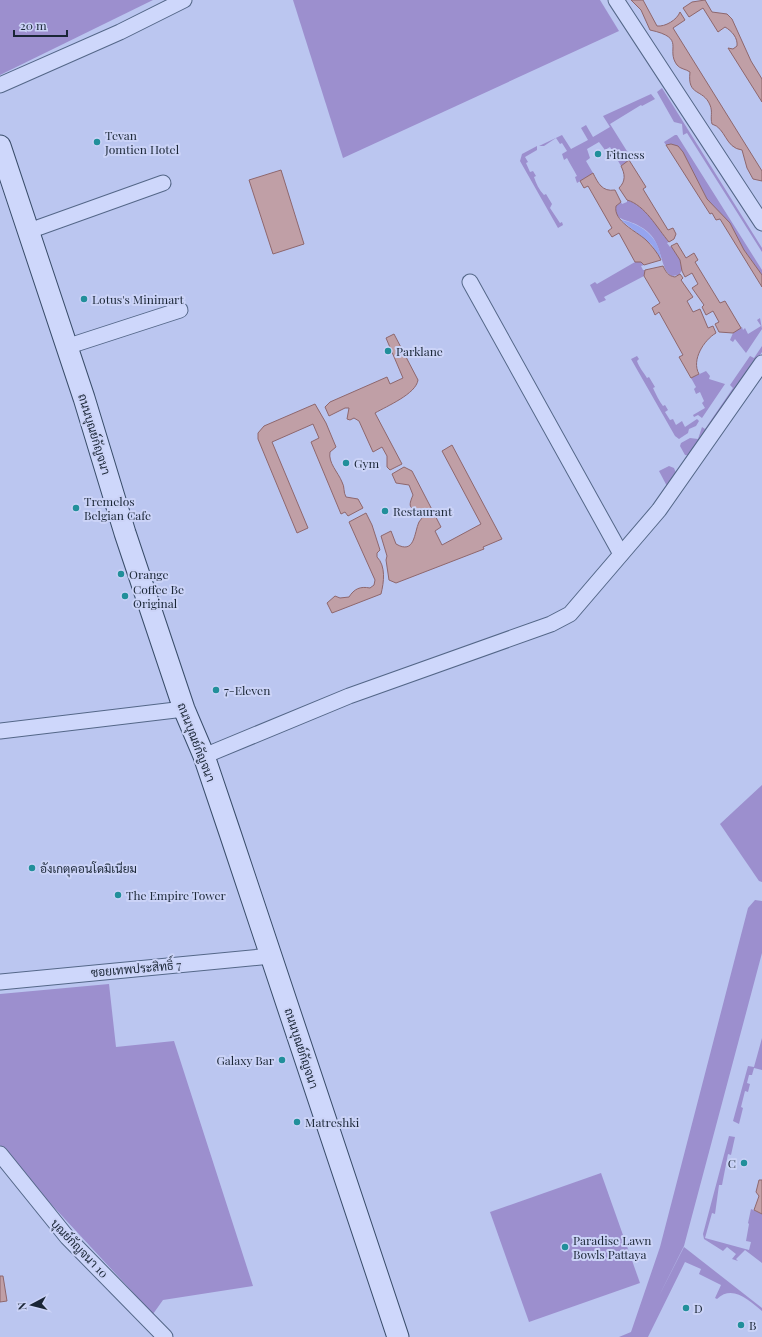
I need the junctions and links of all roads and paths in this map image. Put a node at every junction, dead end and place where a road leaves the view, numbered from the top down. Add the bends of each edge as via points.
1 (184, 0) edge
2 (616, 0) edge
3 (0, 85) edge
4 (0, 146) edge
5 (163, 183) dead end
6 (762, 223) edge
7 (29, 230) junction
8 (470, 282) dead end
9 (180, 310) dead end
10 (66, 346) junction
11 (762, 364) edge
12 (621, 554) junction
13 (184, 709) junction
14 (0, 731) edge
15 (204, 756) junction
16 (271, 956) junction
17 (0, 982) edge
18 (0, 1154) edge
19 (165, 1337) edge
20 (398, 1337) edge

1 - 3 street via 120,32
2 - 6 street
4 - 7 street, ถนนบุณย์กัญจนา
5 - 7 street
7 - 10 street, ถนนบุณย์กัญจนา
8 - 12 street
9 - 10 street
10 - 13 street, ถนนบุณย์กัญจนา
11 - 12 street via 659,510
12 - 15 street via 570,614 551,624 392,680
13 - 14 street
13 - 15 street, ถนนบุณย์กัญจนา
15 - 16 street, ถนนบุณย์กัญจนา
16 - 17 street, ซอยเทพประสิทธิ์ 7
16 - 20 street, ถนนบุณย์กัญจนา
18 - 19 street, บุณย์กัญจนา 10 via 68,1237

